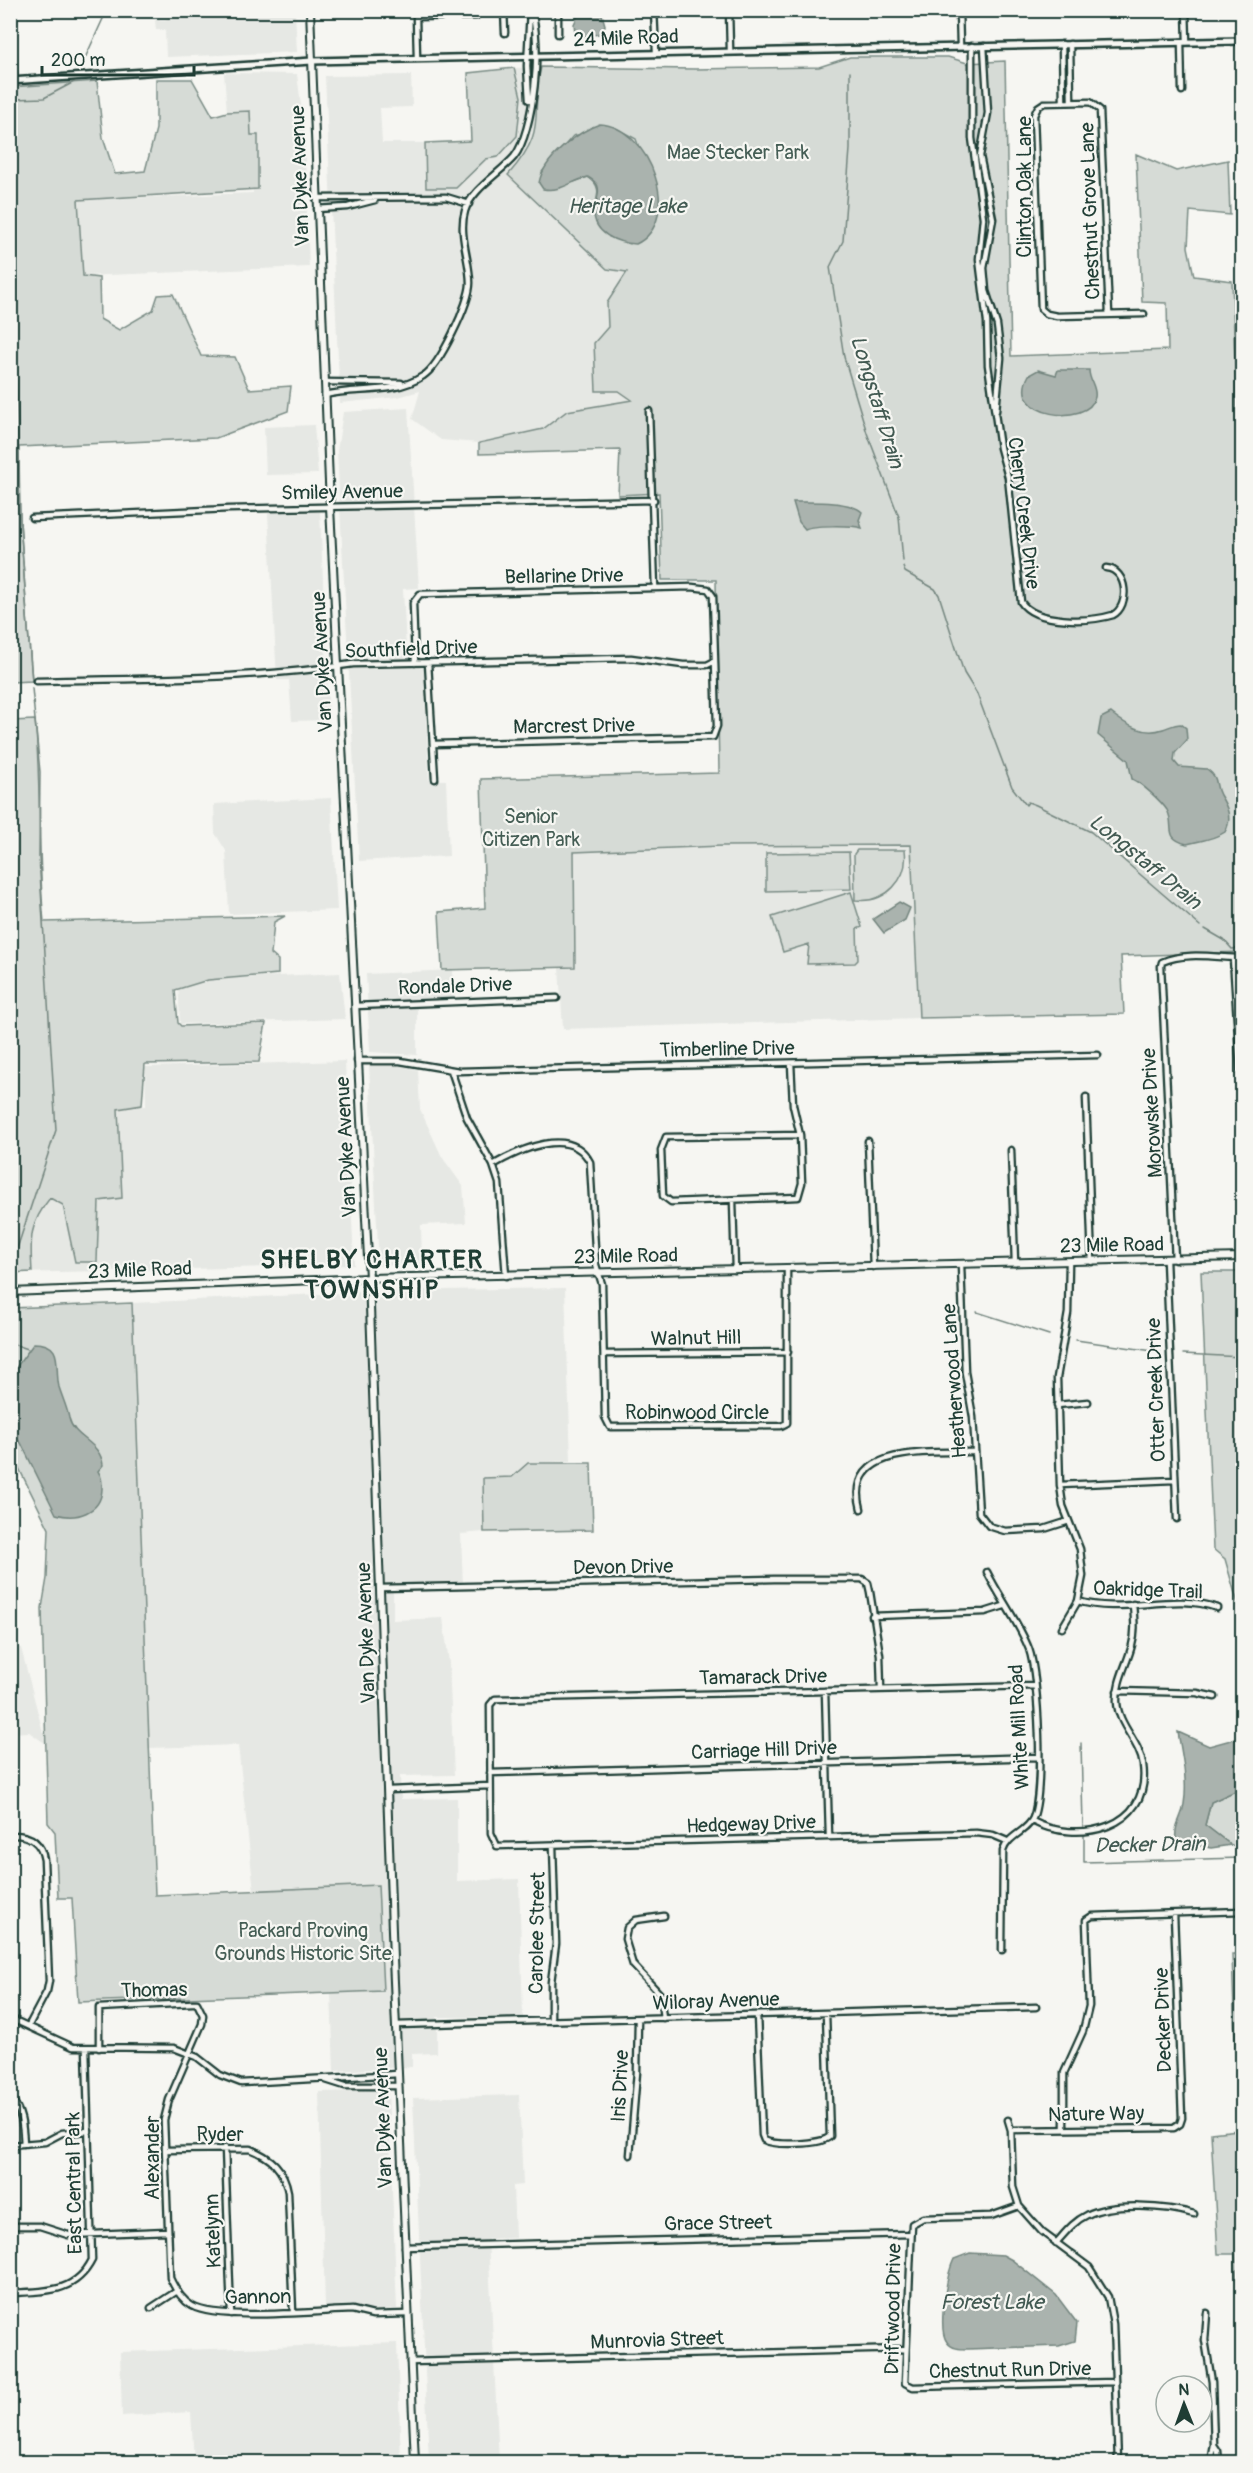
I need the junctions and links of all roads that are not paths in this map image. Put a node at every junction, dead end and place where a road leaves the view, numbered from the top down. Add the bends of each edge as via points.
1 (11, 10) edge
2 (310, 10) edge
3 (454, 10) edge
4 (504, 10) edge
5 (531, 10) edge
6 (558, 10) edge
7 (654, 10) edge
8 (729, 10) edge
9 (959, 10) edge
10 (1186, 10) edge
11 (476, 16) dead end
12 (454, 17) junction
13 (505, 33) dead end
14 (558, 34) dead end
15 (1242, 41) edge
16 (1184, 42) junction
17 (1062, 44) junction
18 (1070, 44) junction
19 (960, 46) junction
20 (972, 46) junction
21 (984, 46) junction
22 (730, 50) junction
23 (656, 52) junction
24 (528, 56) junction
25 (536, 56) junction
26 (417, 58) junction
27 (312, 61) junction
28 (12, 81) edge
29 (973, 83) junction
30 (984, 83) junction
31 (1182, 91) dead end
32 (1063, 102) junction
33 (1071, 102) junction
34 (530, 105) junction
35 (979, 165) junction
36 (316, 198) junction
37 (377, 199) junction
38 (468, 204) junction
39 (317, 209) junction
40 (984, 291) junction
41 (1144, 314) dead end
42 (1109, 315) junction
43 (325, 382) junction
44 (1000, 383) junction
45 (404, 384) junction
46 (990, 384) junction
47 (325, 395) junction
48 (649, 411) dead end
49 (996, 411) junction
50 (654, 500) junction
51 (330, 507) junction
52 (32, 518) dead end
53 (1106, 567) dead end
54 (655, 588) junction
55 (713, 662) junction
56 (415, 663) junction
57 (428, 663) junction
58 (339, 666) junction
59 (36, 681) dead end
60 (433, 744) junction
61 (435, 779) dead end
62 (1233, 958) junction
63 (1242, 958) edge
64 (557, 998) dead end
65 (355, 1006) junction
66 (1098, 1055) dead end
67 (357, 1061) junction
68 (791, 1063) junction
69 (451, 1070) junction
70 (1086, 1097) dead end
71 (1242, 1099) edge
72 (800, 1135) junction
73 (868, 1141) dead end
74 (1011, 1150) dead end
75 (493, 1165) junction
76 (733, 1201) junction
77 (1242, 1257) edge
78 (1166, 1260) junction
79 (1174, 1260) junction
80 (1069, 1262) junction
81 (1092, 1262) junction
82 (1015, 1263) junction
83 (961, 1265) junction
84 (873, 1267) junction
85 (788, 1269) junction
86 (735, 1270) junction
87 (600, 1274) junction
88 (506, 1276) junction
89 (369, 1278) junction
90 (10, 1292) edge
91 (789, 1352) junction
92 (604, 1354) junction
93 (1088, 1402) dead end
94 (1057, 1405) junction
95 (975, 1452) junction
96 (1174, 1480) junction
97 (1060, 1485) junction
98 (861, 1509) dead end
99 (1177, 1519) dead end
100 (1068, 1521) junction
101 (987, 1572) dead end
102 (381, 1588) junction
103 (1078, 1601) junction
104 (1133, 1604) junction
105 (1004, 1606) junction
106 (1217, 1608) dead end
107 (872, 1616) junction
108 (1062, 1628) dead end
109 (1035, 1686) junction
110 (881, 1689) junction
111 (825, 1691) junction
112 (1117, 1691) junction
113 (1215, 1697) dead end
114 (1038, 1757) junction
115 (827, 1763) junction
116 (490, 1773) junction
117 (490, 1786) junction
118 (389, 1790) junction
119 (1032, 1821) junction
120 (10, 1835) edge
121 (829, 1836) junction
122 (1007, 1840) junction
123 (553, 1846) junction
124 (1242, 1911) edge
125 (1174, 1914) junction
126 (664, 1916) dead end
127 (1002, 1950) dead end
128 (1036, 2007) dead end
129 (826, 2013) junction
130 (757, 2014) junction
131 (10, 2018) edge
132 (663, 2018) junction
133 (638, 2019) junction
134 (551, 2021) junction
135 (29, 2025) junction
136 (396, 2025) junction
137 (86, 2048) junction
138 (99, 2048) junction
139 (190, 2053) junction
140 (398, 2074) junction
141 (326, 2080) junction
142 (398, 2086) junction
143 (10, 2097) edge
144 (1008, 2120) dead end
145 (1180, 2124) joint
146 (1064, 2129) junction
147 (1011, 2130) junction
148 (89, 2131) junction
149 (24, 2144) junction
150 (10, 2145) edge
151 (225, 2148) junction
152 (165, 2150) junction
153 (630, 2155) dead end
154 (1019, 2206) junction
155 (1194, 2214) dead end
156 (10, 2226) edge
157 (167, 2231) junction
158 (93, 2234) junction
159 (910, 2234) junction
160 (1056, 2243) junction
161 (405, 2247) junction
162 (177, 2291) junction
163 (10, 2293) edge
164 (151, 2308) dead end
165 (293, 2312) junction
166 (1207, 2313) dead end
167 (231, 2314) junction
168 (408, 2314) junction
169 (905, 2349) junction
170 (410, 2362) junction
171 (1115, 2382) junction
172 (906, 2385) joint
173 (1214, 2445) junction
174 (415, 2463) edge
175 (1118, 2463) edge
176 (1211, 2463) edge
177 (1219, 2463) edge

1 - 28 street
2 - 27 main road, Van Dyke Avenue
3 - 12 street
4 - 13 street
5 - 24 street
5 - 25 street
6 - 14 street
7 - 23 street
8 - 22 street
9 - 19 street
10 - 16 street
11 - 12 street
12 - 26 street via 416,17
15 - 16 street, 24 Mile Road
16 - 18 street, 24 Mile Road
16 - 31 street
17 - 18 street, 24 Mile Road
17 - 21 street, 24 Mile Road
17 - 32 street
18 - 33 street
19 - 20 street, 24 Mile Road
19 - 22 street, 24 Mile Road
20 - 21 street, 24 Mile Road
20 - 29 street, Cherry Creek Drive
21 - 30 street, Cherry Creek Drive
22 - 23 street, 24 Mile Road
23 - 25 street, 24 Mile Road
24 - 25 street, 24 Mile Road
24 - 26 street, 24 Mile Road
24 - 34 street
25 - 34 street via 537,78
26 - 27 street, 24 Mile Road
27 - 28 street, 24 Mile Road
27 - 36 main road, Van Dyke Avenue
29 - 30 street
29 - 35 street, Cherry Creek Drive via 972,138
30 - 35 street, Cherry Creek Drive via 988,113
32 - 33 street, Chestnut Grove Lane
32 - 42 street, Clinton Oak Lane via 1044,103 1034,113 1040,305 1044,313 1057,316
33 - 42 street, Chestnut Grove Lane via 1094,104 1101,113
34 - 38 street via 522,146
35 - 40 street, Cherry Creek Drive
35 - 40 street, Cherry Creek Drive via 993,219 985,255
36 - 37 street
36 - 39 main road, Van Dyke Avenue
37 - 38 street via 446,197
37 - 39 street via 348,207
38 - 45 street via 463,226 470,276 468,299 432,367 424,376
39 - 43 main road, Van Dyke Avenue
40 - 44 street, Cherry Creek Drive via 1000,341
40 - 46 street, Cherry Creek Drive
41 - 42 street
43 - 45 street
43 - 47 main road, Van Dyke Avenue
44 - 46 street
44 - 49 street, Cherry Creek Drive
45 - 47 street
46 - 49 street, Cherry Creek Drive
47 - 51 main road, Van Dyke Avenue
48 - 50 street
49 - 53 street, Cherry Creek Drive via 1023,605 1048,618 1117,614 1124,602 1123,579
50 - 51 street, Smiley Avenue
50 - 54 street
51 - 52 street, Smiley Avenue
51 - 58 main road, Van Dyke Avenue
54 - 55 street, Bellarine Drive via 711,591
54 - 56 street, Bellarine Drive via 423,594 416,597 413,606
55 - 57 street, Southfield Drive via 683,665 630,658
55 - 60 street, Marcrest Drive via 717,726 714,736
56 - 57 street, Southfield Drive
56 - 58 street, Southfield Drive
57 - 60 street
58 - 59 street, Southfield Drive via 259,674
58 - 65 main road, Van Dyke Avenue
60 - 61 street
62 - 63 street
62 - 71 street
62 - 79 street, Morowske Drive via 1172,958 1161,966
64 - 65 street, Rondale Drive
65 - 67 main road, Van Dyke Avenue
66 - 68 street, Timberline Drive
67 - 69 street, Timberline Drive via 400,1061
67 - 89 main road, Van Dyke Avenue
68 - 69 street, Timberline Drive
68 - 72 street via 793,1105
69 - 75 street via 467,1118
70 - 81 street
72 - 76 street via 802,1184 798,1197
72 - 76 street via 664,1139 664,1199
73 - 84 street
74 - 82 street
75 - 87 street via 518,1151 542,1144 572,1145 585,1154 593,1172 596,1265
75 - 88 street via 502,1199
76 - 86 street
77 - 79 main road, 23 Mile Road
78 - 79 main road, 23 Mile Road
78 - 81 main road, 23 Mile Road
78 - 96 street, Otter Creek Drive
80 - 81 main road, 23 Mile Road
80 - 82 main road, 23 Mile Road
80 - 94 street via 1068,1313 1058,1365
82 - 83 main road, 23 Mile Road
83 - 84 main road, 23 Mile Road
83 - 95 street, Heatherwood Lane via 965,1372 973,1410
84 - 85 main road, 23 Mile Road
85 - 86 main road, 23 Mile Road
85 - 91 street
86 - 87 main road, 23 Mile Road
87 - 88 main road, 23 Mile Road
87 - 92 street
88 - 89 main road, 23 Mile Road
89 - 90 main road, 23 Mile Road
89 - 102 main road, Van Dyke Avenue
91 - 92 street, Walnut Hill
91 - 92 street, Robinwood Circle via 787,1423 781,1426 612,1427 608,1425
93 - 94 street
94 - 97 street
95 - 98 street via 907,1454 880,1461 872,1465 857,1493
95 - 100 street, Heatherwood Lane via 982,1519 995,1529 1044,1529
96 - 97 street
96 - 99 street, Otter Creek Drive
97 - 100 street
100 - 103 street via 1082,1561
101 - 105 street, White Mill Road
102 - 107 street, Devon Drive via 782,1579 866,1581
102 - 118 main road, Van Dyke Avenue
103 - 104 street, Oakridge Trail via 1100,1606
103 - 108 street
104 - 106 street, Oakridge Trail via 1193,1603
104 - 112 street via 1132,1644
105 - 107 street via 985,1612
105 - 109 street, White Mill Road via 1029,1649
107 - 110 street via 880,1655
109 - 110 street, Tamarack Drive
109 - 114 street, White Mill Road
110 - 111 street, Tamarack Drive
111 - 115 street
111 - 116 street, Tamarack Drive via 492,1700
112 - 113 street
112 - 119 street via 1119,1714 1142,1761 1142,1786 1137,1801 1121,1820 1094,1830 1053,1829
114 - 115 street, Carriage Hill Drive
114 - 119 street, White Mill Road via 1038,1793
115 - 116 street, Carriage Hill Drive
115 - 121 street
116 - 117 street
117 - 118 street
117 - 123 street, Hedgeway Drive via 495,1845
118 - 136 main road, Van Dyke Avenue
119 - 122 street
120 - 135 street via 34,1840 44,1857 49,1981
121 - 122 street, Hedgeway Drive via 981,1833
121 - 123 street, Hedgeway Drive
122 - 127 street via 1002,1856
123 - 134 street, Carolee Street via 556,1944
124 - 125 street
125 - 145 street, Decker Drive
125 - 146 street via 1092,1916 1086,1920 1089,2015 1064,2073
126 - 132 street via 636,1920 627,1928 625,1939 633,1965 660,1994
128 - 129 street, Wiloray Avenue
129 - 130 street, Wiloray Avenue
129 - 130 street via 829,2138 772,2144 764,2140
130 - 132 street, Wiloray Avenue
131 - 135 street
132 - 133 street, Wiloray Avenue
133 - 134 street, Wiloray Avenue
133 - 153 street, Iris Drive
134 - 136 street, Wiloray Avenue
135 - 137 street via 68,2045
136 - 140 main road, Van Dyke Avenue
137 - 138 street
137 - 148 street, East Central Park
138 - 139 street via 167,2047
138 - 139 street, Thomas via 99,2007 197,2003 203,2015
139 - 141 street via 220,2075 241,2084
139 - 152 street, Alexander via 165,2112
140 - 141 street
140 - 142 main road, Van Dyke Avenue
141 - 142 street via 345,2086
142 - 161 main road, Van Dyke Avenue
143 - 149 street via 18,2106
144 - 147 street
145 - 146 street, Nature Way
146 - 147 street, Nature Way
147 - 154 street via 1013,2187
148 - 149 street via 66,2132 45,2142
148 - 158 street, East Central Park
149 - 150 street
151 - 152 street, Ryder
151 - 165 street, Ryder via 250,2149 272,2160 283,2175 288,2192
151 - 167 street, Katelynn
152 - 157 street, Alexander
154 - 159 street via 991,2216 918,2219
154 - 160 street
155 - 160 street via 1174,2208 1103,2210 1078,2220
156 - 158 street via 40,2226 65,2235
157 - 158 street
157 - 162 street via 170,2278
158 - 163 street, East Central Park via 92,2260 78,2280 59,2289
159 - 161 street, Grace Street
159 - 169 street, Driftwood Drive
160 - 171 street via 1089,2267 1104,2288 1112,2315
161 - 168 main road, Van Dyke Avenue
162 - 164 street
162 - 167 street, Gannon via 190,2305 204,2312
165 - 167 street, Gannon
165 - 168 street, Gannon via 352,2310 373,2315
166 - 173 street via 1205,2340 1212,2382
168 - 170 main road, Van Dyke Avenue
169 - 170 street, Munrovia Street
169 - 172 street, Driftwood Drive
170 - 174 main road, Van Dyke Avenue
171 - 172 street, Chestnut Run Drive
171 - 175 street
173 - 176 street
173 - 177 street

